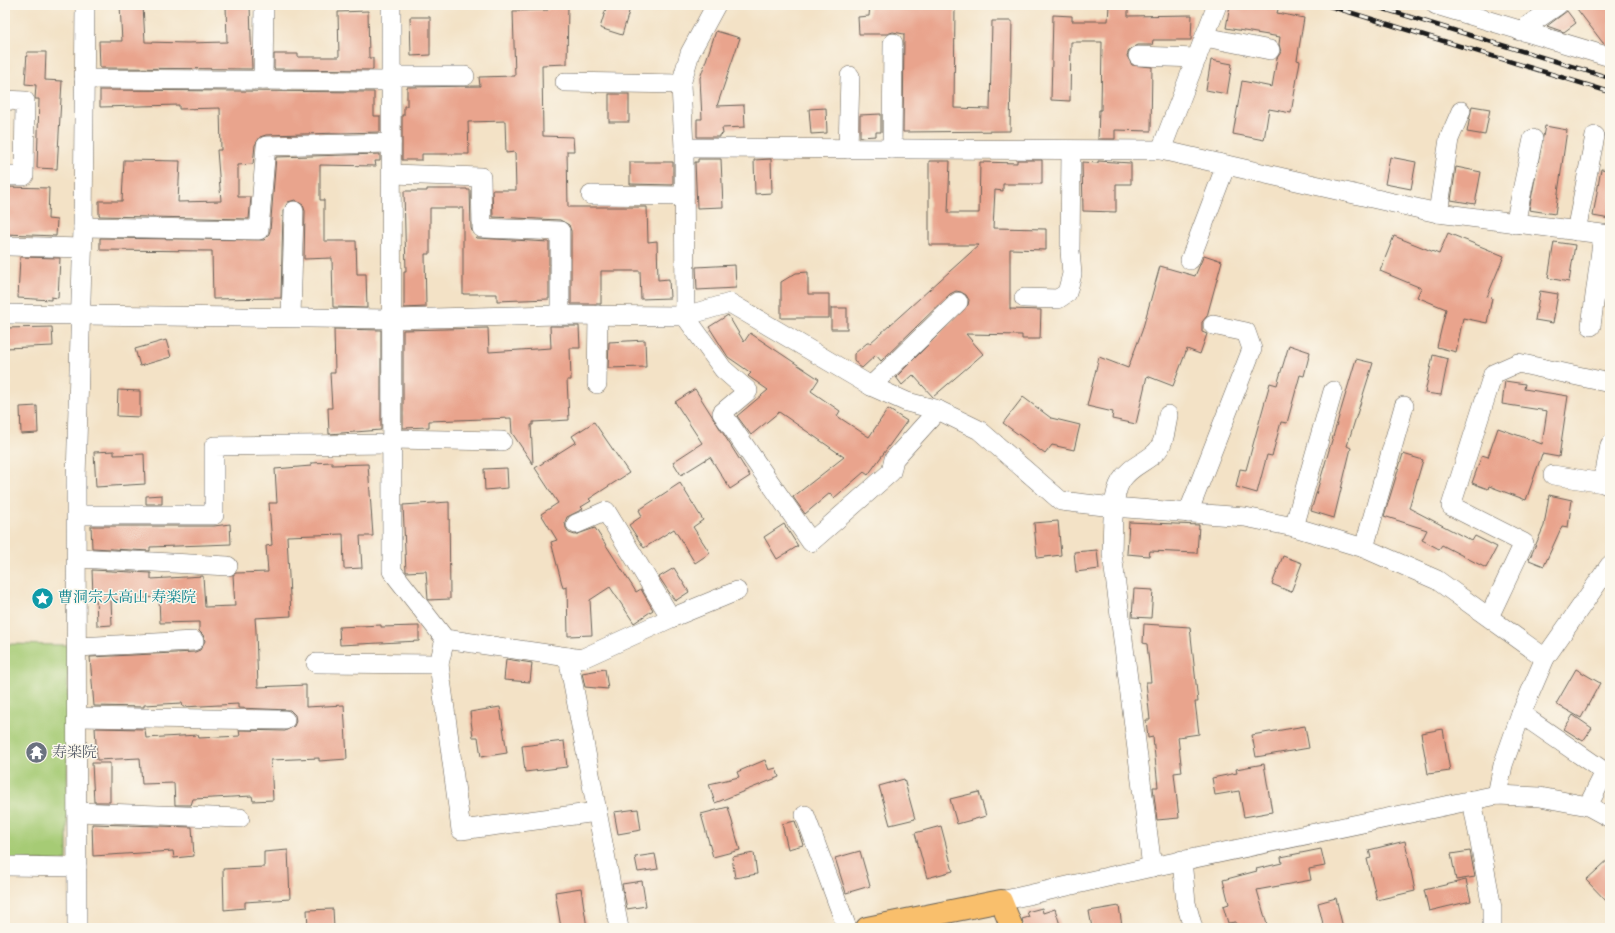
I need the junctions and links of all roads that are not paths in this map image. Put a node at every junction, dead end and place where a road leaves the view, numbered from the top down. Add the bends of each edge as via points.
1 (85, 5) edge
2 (264, 5) edge
3 (391, 5) edge
4 (716, 5) edge
5 (1217, 5) edge
6 (1436, 5) edge
7 (1558, 5) edge
8 (1520, 30) junction
9 (1205, 37) junction
10 (893, 43) dead end
11 (1270, 50) dead end
12 (1138, 56) dead end
13 (1610, 57) edge
14 (1197, 58) junction
15 (465, 76) dead end
16 (850, 76) dead end
17 (84, 79) junction
18 (391, 79) junction
19 (263, 80) junction
20 (565, 82) dead end
21 (682, 84) junction
22 (5, 100) edge
23 (1461, 111) dead end
24 (1595, 136) dead end
25 (1533, 139) dead end
26 (391, 143) junction
27 (684, 148) junction
28 (848, 149) junction
29 (892, 149) junction
30 (1071, 150) junction
31 (1161, 150) junction
32 (1226, 165) junction
33 (392, 174) junction
34 (5, 176) edge
35 (591, 195) dead end
36 (684, 196) junction
37 (294, 211) dead end
38 (1438, 213) junction
39 (1516, 224) junction
40 (83, 227) junction
41 (1576, 231) junction
42 (1607, 235) edge
43 (9, 246) dead end
44 (82, 248) junction
45 (1190, 260) dead end
46 (1024, 298) dead end
47 (958, 302) dead end
48 (5, 314) edge
49 (80, 314) junction
50 (560, 315) junction
51 (598, 315) junction
52 (685, 316) junction
53 (291, 317) junction
54 (392, 319) junction
55 (1213, 325) dead end
56 (1591, 326) dead end
57 (1610, 383) edge
58 (597, 384) dead end
59 (871, 386) junction
60 (1333, 391) dead end
61 (1404, 406) dead end
62 (938, 410) junction
63 (1168, 415) dead end
64 (502, 441) dead end
65 (391, 442) junction
66 (1610, 445) edge
67 (1553, 475) dead end
68 (1607, 484) edge
69 (1114, 507) junction
70 (1188, 512) junction
71 (77, 515) junction
72 (576, 524) dead end
73 (1294, 527) junction
74 (1364, 548) junction
75 (78, 558) junction
76 (1610, 565) edge
77 (228, 566) dead end
78 (737, 591) dead end
79 (1489, 617) junction
80 (671, 618) junction
81 (445, 639) junction
82 (194, 641) dead end
83 (77, 647) junction
84 (568, 657) junction
85 (1545, 658) junction
86 (316, 663) dead end
87 (440, 664) junction
88 (1520, 714) junction
89 (77, 717) junction
90 (285, 720) dead end
91 (1607, 774) edge
92 (1497, 795) junction
93 (1472, 800) junction
94 (1588, 806) junction
95 (77, 812) junction
96 (597, 812) junction
97 (805, 816) dead end
98 (240, 818) dead end
99 (1610, 818) edge
100 (1182, 860) junction
101 (5, 866) edge
102 (77, 867) junction
103 (1152, 867) junction
104 (1000, 900) junction
105 (77, 928) edge
106 (619, 928) edge
107 (847, 928) edge
108 (867, 928) edge
109 (1012, 928) edge
110 (1193, 928) edge
111 (1492, 928) edge

1 - 17 street
2 - 19 street
3 - 18 street
4 - 21 street via 690,53
5 - 9 street
6 - 8 street
7 - 8 street
8 - 13 street
9 - 11 street
9 - 14 street
10 - 29 street
12 - 14 street
14 - 31 street
15 - 18 street
16 - 28 street
17 - 19 street
17 - 40 street
18 - 19 street
18 - 26 street
20 - 21 street
21 - 27 street
22 - 34 street via 25,101 24,176
23 - 38 street via 1449,139
24 - 41 street
25 - 39 street
26 - 33 street
26 - 40 street via 266,146 259,230
27 - 28 street
27 - 36 street
28 - 29 street
29 - 30 street
30 - 31 street
30 - 46 street via 1072,274 1067,293 1058,299
31 - 32 street
32 - 38 street
32 - 45 street
33 - 50 street via 481,178 482,228 560,231
33 - 54 street
35 - 36 street
36 - 52 street
37 - 53 street
38 - 39 street
39 - 41 street
40 - 44 street
41 - 42 street
42 - 56 street
43 - 44 street
44 - 49 street
47 - 59 street
48 - 49 street
49 - 53 street
49 - 71 street
50 - 51 street
50 - 54 street
51 - 52 street
51 - 58 street
52 - 59 street via 730,303
52 - 62 street via 724,369 748,391 722,413 811,542 892,472 894,458
53 - 54 street
54 - 65 street
55 - 70 street via 1246,332 1252,349
57 - 79 street via 1518,363 1493,374 1451,506 1524,543
59 - 62 street via 907,402
60 - 73 street
61 - 74 street
62 - 69 street via 979,430 1061,501
63 - 69 street via 1157,452 1134,466 1120,482
64 - 65 street
65 - 71 street via 214,446 214,515
65 - 81 street via 392,571
66 - 68 street
67 - 68 street
69 - 70 street
69 - 103 street via 1112,553
70 - 73 street via 1245,517
71 - 75 street
72 - 80 street via 606,510
73 - 74 street
74 - 79 street via 1437,580
75 - 77 street
75 - 83 street
76 - 85 street
78 - 80 street
79 - 85 street
80 - 84 street via 581,659
81 - 84 street
81 - 87 street
82 - 83 street
83 - 89 street
84 - 96 street
85 - 88 street
86 - 87 street
87 - 96 street via 461,830
88 - 91 street
88 - 92 street via 1503,765
89 - 90 street
89 - 95 street
91 - 94 street
92 - 93 street
92 - 94 street via 1540,797
93 - 100 street
93 - 111 street via 1492,908
94 - 99 street
95 - 98 street
95 - 102 street
96 - 106 street
97 - 107 street
100 - 103 street
100 - 110 street via 1186,903
101 - 102 street
102 - 105 street
103 - 104 street
104 - 108 main road
104 - 109 main road

